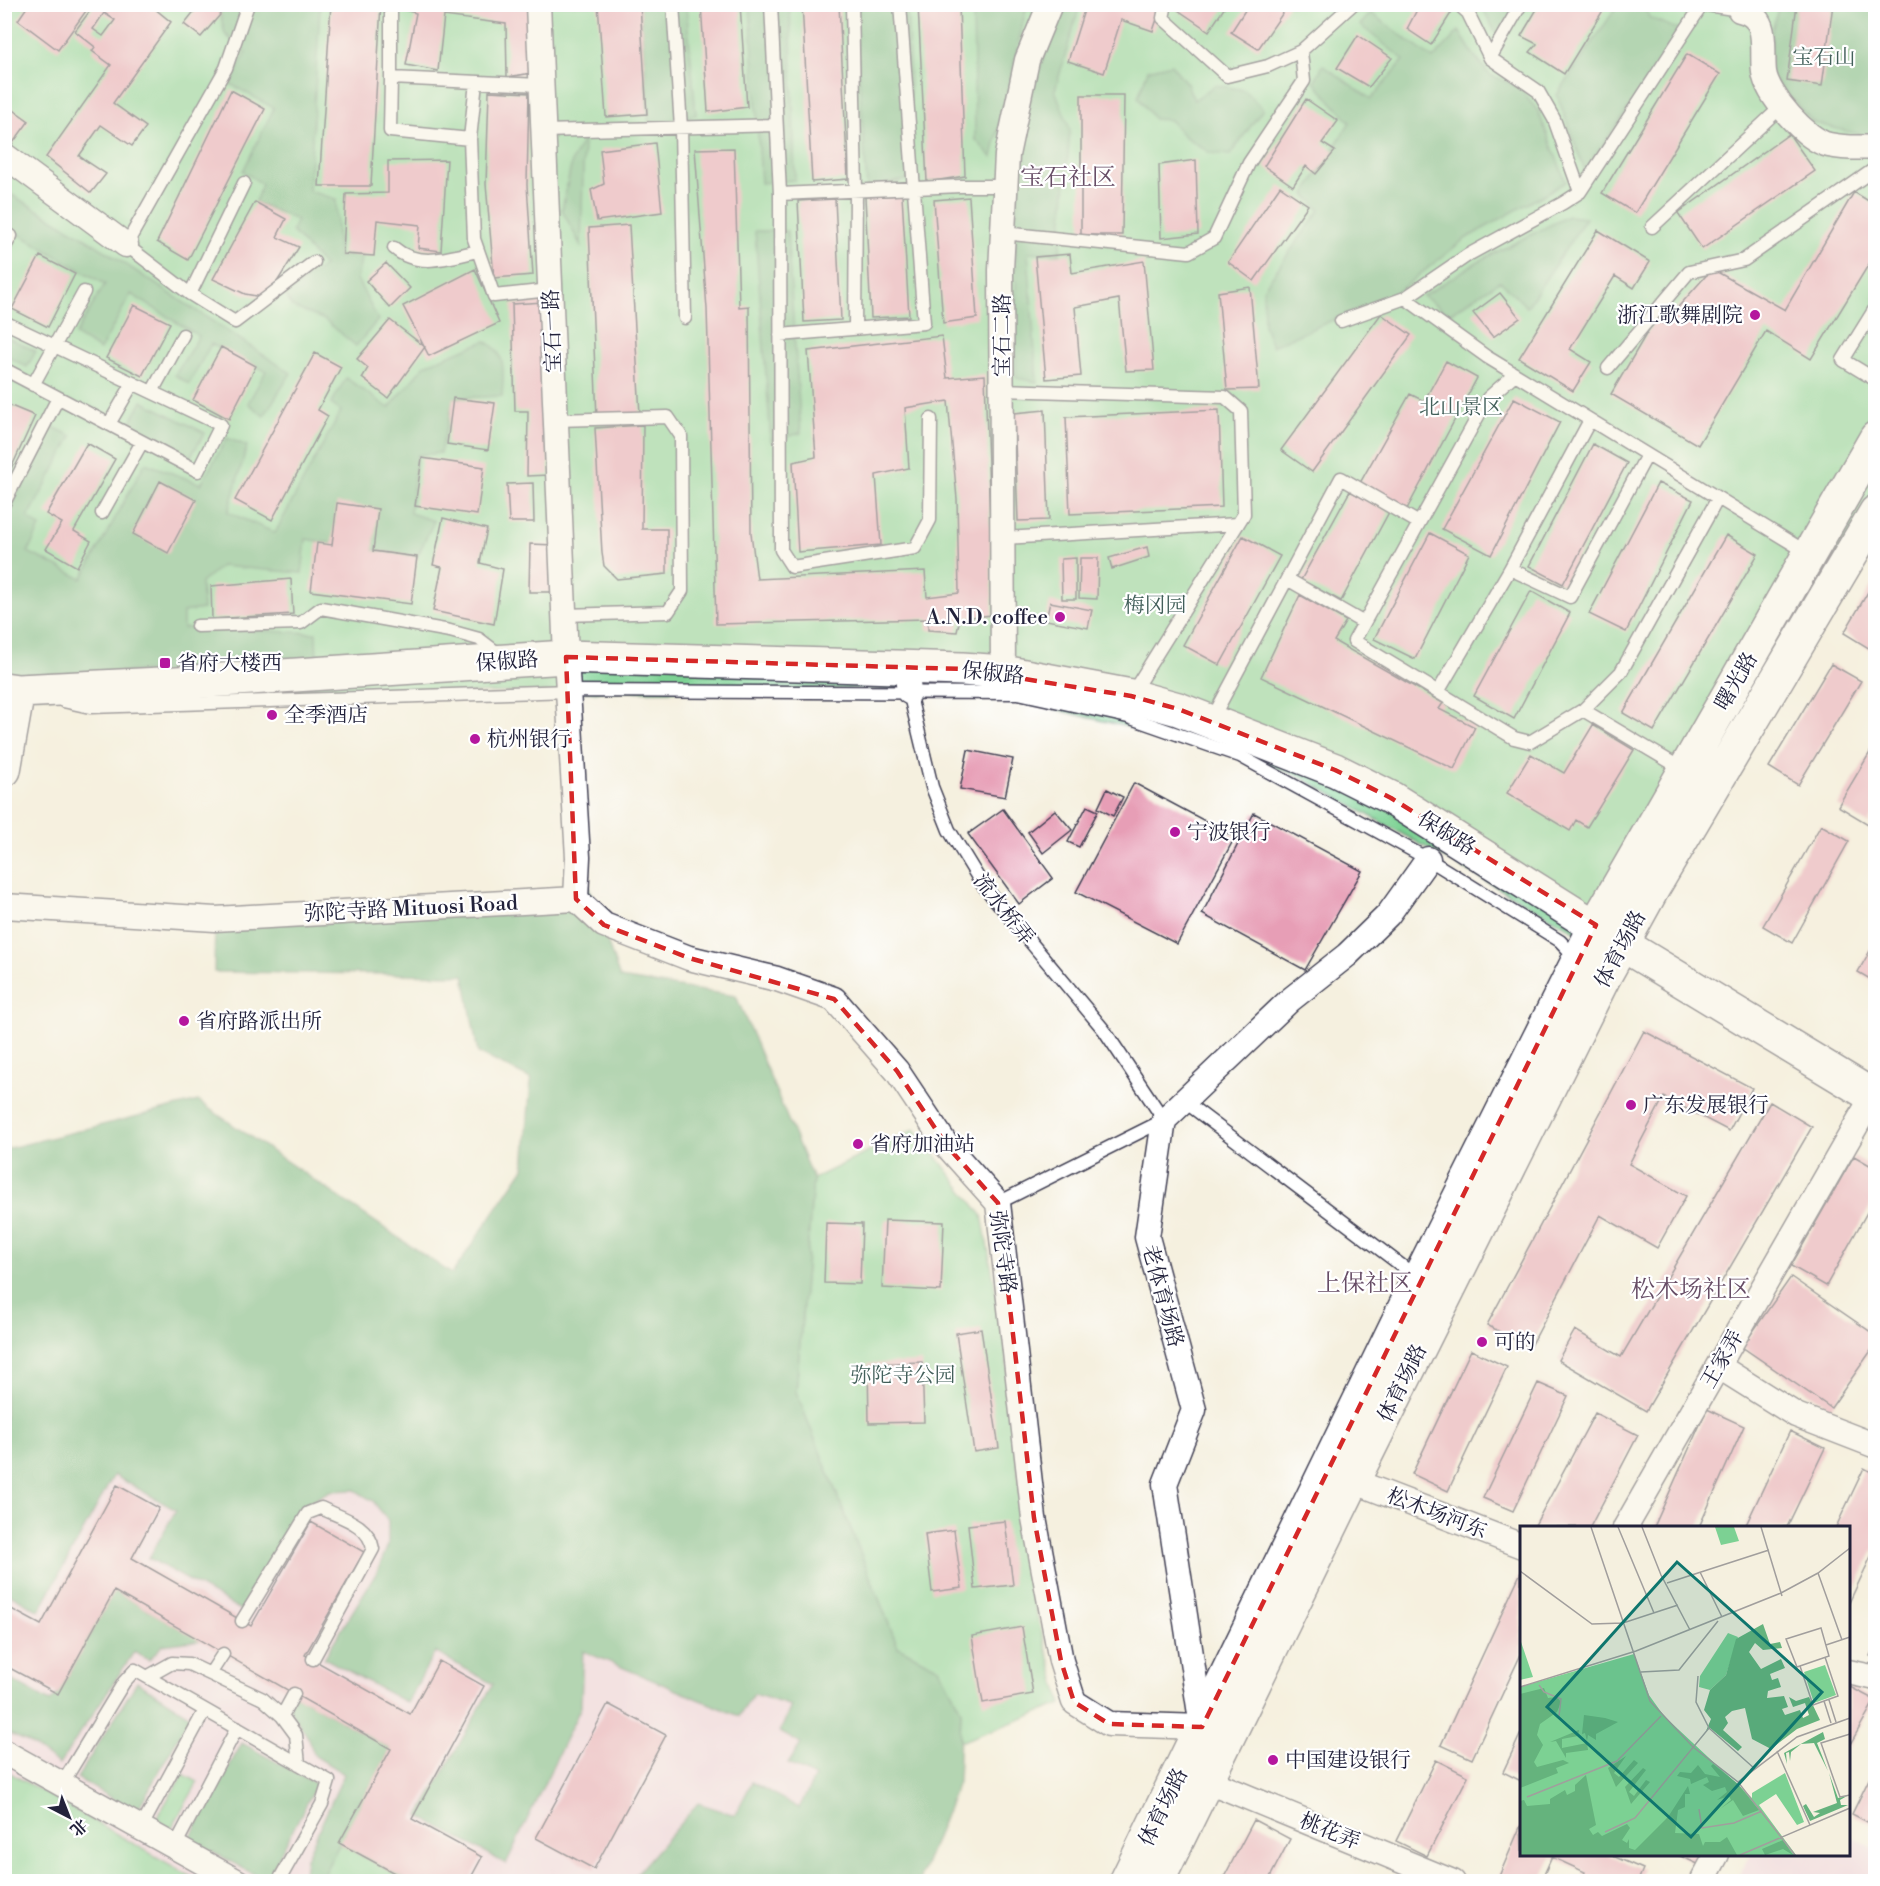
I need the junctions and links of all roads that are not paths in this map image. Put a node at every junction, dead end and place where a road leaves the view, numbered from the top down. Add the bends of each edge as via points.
1 (248, 4) edge
2 (391, 4) edge
3 (538, 4) edge
4 (673, 4) edge
5 (771, 4) edge
6 (852, 4) edge
7 (900, 4) edge
8 (1050, 4) edge
9 (1166, 4) edge
10 (1353, 4) edge
11 (1458, 4) edge
12 (1521, 4) edge
13 (1701, 5) edge
14 (1740, 10) joint
15 (1301, 51) junction
16 (1490, 58) junction
17 (391, 78) junction
18 (476, 82) junction
19 (541, 85) junction
20 (1781, 107) junction
21 (776, 125) junction
22 (681, 128) junction
23 (543, 131) junction
24 (470, 139) junction
25 (1875, 147) edge
26 (4, 154) edge
27 (1875, 168) edge
28 (244, 183) dead end
29 (1005, 186) junction
30 (912, 188) junction
31 (856, 190) junction
32 (1580, 192) junction
33 (780, 194) junction
34 (1652, 226) dead end
35 (1003, 233) junction
36 (11, 236) dead end
37 (126, 245) junction
38 (4, 248) edge
39 (394, 248) dead end
40 (478, 251) junction
41 (314, 262) dead end
42 (550, 290) junction
43 (84, 292) dead end
44 (190, 294) junction
45 (1405, 298) junction
46 (1875, 307) edge
47 (685, 318) dead end
48 (4, 321) edge
49 (1341, 321) dead end
50 (855, 329) junction
51 (183, 335) dead end
52 (780, 335) junction
53 (54, 345) junction
54 (1608, 368) dead end
55 (4, 369) edge
56 (1515, 374) junction
57 (1875, 380) edge
58 (133, 383) junction
59 (33, 385) junction
60 (1002, 390) junction
61 (152, 392) junction
62 (58, 398) junction
63 (931, 419) dead end
64 (556, 420) junction
65 (1590, 420) junction
66 (109, 424) junction
67 (1875, 438) edge
68 (142, 441) junction
69 (1647, 455) junction
70 (1718, 498) junction
71 (4, 503) edge
72 (1875, 512) edge
73 (102, 513) dead end
74 (1419, 523) junction
75 (1238, 524) junction
76 (1003, 538) junction
77 (1809, 554) junction
78 (1510, 569) junction
79 (1287, 579) junction
80 (564, 615) junction
81 (1364, 623) junction
82 (197, 626) dead end
83 (566, 657) junction
84 (508, 661) junction
85 (1003, 672) junction
86 (907, 679) junction
87 (11, 690) edge
88 (570, 691) junction
89 (1438, 692) junction
90 (1131, 696) junction
91 (1583, 710) junction
92 (1224, 726) junction
93 (5, 767) edge
94 (1685, 771) junction
95 (1274, 776) junction
96 (1428, 859) junction
97 (1653, 888) joint
98 (576, 899) junction
99 (4, 906) edge
100 (1596, 925) junction
101 (1623, 943) junction
102 (1578, 961) junction
103 (1875, 1096) edge
104 (1184, 1101) junction
105 (1164, 1120) junction
106 (998, 1203) junction
107 (1419, 1278) junction
108 (1718, 1366) junction
109 (1875, 1446) edge
110 (1353, 1481) junction
111 (1626, 1526) edge
112 (1520, 1546) edge
113 (242, 1621) dead end
114 (223, 1654) dead end
115 (313, 1659) dead end
116 (1850, 1672) edge
117 (210, 1674) junction
118 (147, 1677) junction
119 (1875, 1678) edge
120 (294, 1694) dead end
121 (205, 1710) junction
122 (282, 1716) junction
123 (1202, 1727) junction
124 (237, 1728) junction
125 (4, 1752) edge
126 (299, 1764) junction
127 (1206, 1780) junction
128 (62, 1784) junction
129 (141, 1828) junction
130 (175, 1846) junction
131 (1715, 1856) edge
132 (238, 1881) edge
133 (278, 1881) edge
134 (1126, 1881) edge
135 (1157, 1881) edge
136 (1454, 1881) edge
137 (1702, 1881) edge

1 - 37 lane via 226,68
2 - 17 lane
3 - 19 street, 宝石一路
4 - 22 lane
5 - 21 lane
6 - 31 lane
7 - 30 lane
8 - 29 street, 宝石二路 via 1027,60 1007,155
9 - 15 lane via 1163,18 1227,76 1268,66
10 - 15 lane
11 - 16 lane via 1468,13
12 - 16 lane
13 - 14 lane
13 - 32 lane
14 - 20 street via 1750,12 1758,20 1764,74
15 - 35 lane via 1304,81 1249,163 1214,238 1189,252
16 - 32 lane via 1538,91 1554,119
17 - 18 lane
17 - 24 lane via 390,131
18 - 19 lane
18 - 24 lane
19 - 23 street, 宝石一路
20 - 25 street via 1827,145
20 - 34 lane
21 - 22 lane
21 - 33 lane
22 - 23 lane
22 - 47 lane
23 - 42 street, 宝石一路
24 - 40 lane via 474,239
26 - 37 street
27 - 54 lane via 1744,260 1689,272
28 - 44 lane
29 - 30 lane
29 - 35 street, 宝石二路
30 - 31 lane
30 - 50 lane via 924,323
31 - 33 lane
31 - 50 lane
32 - 45 lane via 1468,255
33 - 52 lane
35 - 60 street, 宝石二路
36 - 38 lane
37 - 44 lane
39 - 40 lane via 403,256 420,261
40 - 42 lane via 494,296
41 - 44 lane via 235,322
42 - 64 street, 宝石一路
43 - 53 lane
45 - 49 lane
45 - 56 lane
46 - 57 lane via 1843,360
48 - 53 lane
50 - 52 lane
51 - 61 lane
52 - 63 lane via 781,550 792,567 915,548 930,520
53 - 58 lane
53 - 59 lane
55 - 59 lane
56 - 65 lane
56 - 74 lane via 1488,398
58 - 61 lane
58 - 66 lane
59 - 62 lane
60 - 75 lane via 1225,397 1241,411 1244,514
60 - 76 street, 宝石二路
61 - 68 lane via 221,425 198,471
62 - 66 lane
62 - 71 lane
64 - 80 street, 宝石一路
64 - 80 lane via 668,417 681,436 682,591 668,612
65 - 69 lane
65 - 78 lane
66 - 68 lane
67 - 77 main road, 曙光路
68 - 73 lane
69 - 70 lane
69 - 78 lane via 1570,597
70 - 77 lane
70 - 91 lane via 1621,672
72 - 97 main road, 曙光路
74 - 79 lane via 1341,478
74 - 81 lane
75 - 76 lane
75 - 90 lane
76 - 85 street, 宝石二路
77 - 94 main road, 曙光路
78 - 89 lane
79 - 81 lane
79 - 92 lane
80 - 83 street, 宝石一路
81 - 89 lane via 1354,642
82 - 84 lane via 300,624 321,608 479,639
83 - 84 main road, 保俶路
83 - 86 main road, 保俶路
83 - 88 street
84 - 87 main road, 保俶路
85 - 86 main road, 保俶路
85 - 90 main road, 保俶路
86 - 88 lane
86 - 95 lane via 1018,693 1128,717 1240,756
86 - 105 lane, 流水桥弄 via 932,787 950,830 976,874 1104,1030
87 - 88 lane via 90,707
87 - 93 main road
88 - 98 street via 578,857
89 - 91 lane via 1514,738 1530,742
90 - 92 main road, 保俶路
91 - 94 lane
92 - 95 lane
92 - 100 main road, 保俶路 via 1335,770 1391,798
94 - 100 main road, 曙光路
95 - 96 lane
96 - 102 lane via 1560,940
96 - 104 street via 1380,923 1290,1000
97 - 101 main road, 体育场路
98 - 99 street, 弥陀寺路 Mituosi Road via 215,919
98 - 106 street, 弥陀寺路 via 604,925 614,929 689,958 777,979 834,999 897,1071 947,1146
100 - 101 main road, 保俶路
100 - 102 main road, 体育场路
101 - 103 main road, 保俶路
101 - 110 main road, 体育场路
102 - 107 main road, 体育场路
103 - 108 street, 王家弄
104 - 105 street
104 - 107 lane
105 - 106 lane
105 - 123 street, 老体育场路 via 1147,1236 1194,1410 1165,1484
106 - 123 street, 弥陀寺路 via 1034,1518 1060,1660 1074,1702 1109,1724
107 - 123 main road, 体育场路
108 - 109 street via 1796,1415
108 - 111 street, 王家弄
110 - 112 street, 松木场河东
110 - 127 main road, 体育场路
113 - 115 lane via 308,1513 321,1508 363,1528 371,1537 373,1549
114 - 117 lane
116 - 119 street
117 - 118 lane via 189,1664 172,1663
117 - 122 lane via 263,1699
118 - 121 lane
118 - 128 lane via 135,1670 124,1682
120 - 122 lane
121 - 124 lane
121 - 129 lane
122 - 126 lane via 296,1735
123 - 134 main road, 体育场路
124 - 126 lane
124 - 130 lane
125 - 128 street
126 - 133 lane via 329,1781 322,1804
127 - 135 main road, 体育场路
127 - 136 street, 桃花弄
128 - 129 street
129 - 130 street
130 - 132 street
131 - 137 street

